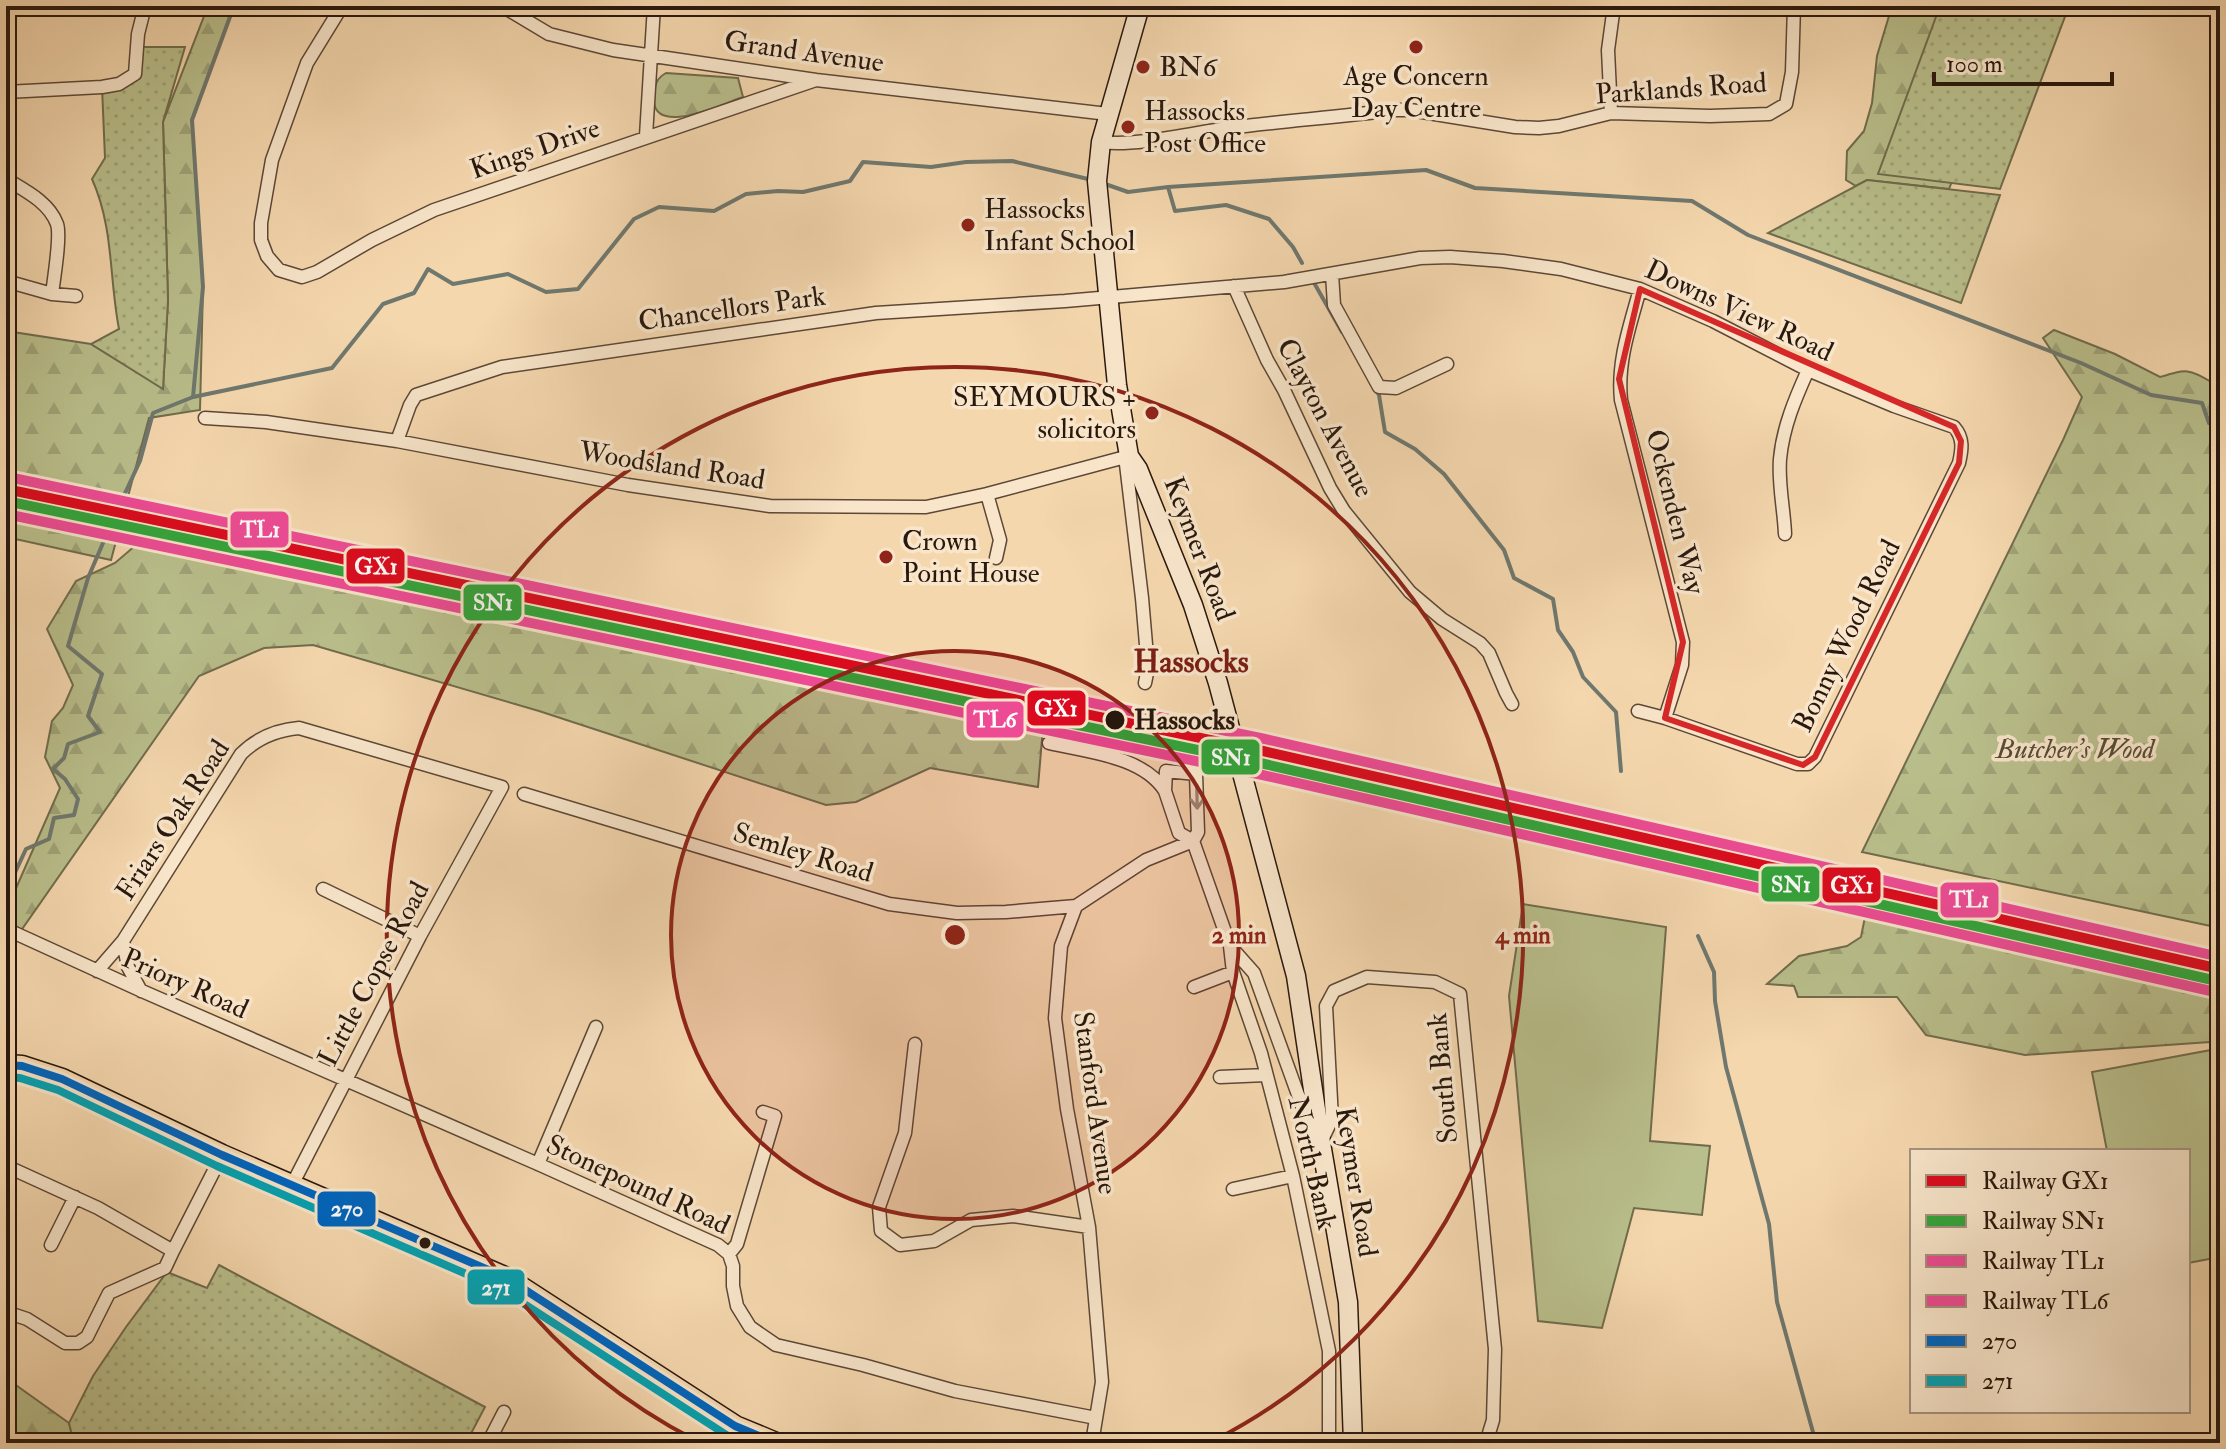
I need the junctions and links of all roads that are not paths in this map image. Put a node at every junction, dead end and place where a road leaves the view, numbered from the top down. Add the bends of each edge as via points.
1 (145, 6) edge
2 (342, 6) edge
3 (502, 6) edge
4 (654, 6) edge
5 (1140, 6) edge
6 (1614, 6) edge
7 (1794, 6) edge
8 (651, 55) junction
9 (816, 80) junction
10 (6, 92) edge
11 (1611, 113) junction
12 (1108, 114) junction
13 (646, 136) junction
14 (1101, 142) junction
15 (6, 179) edge
16 (1332, 274) junction
17 (6, 281) edge
18 (1234, 286) junction
19 (1640, 289) junction
20 (52, 294) junction
21 (76, 296) dead end
22 (1110, 297) junction
23 (1447, 364) dead end
24 (1808, 370) junction
25 (205, 418) dead end
26 (1959, 433) joint
27 (397, 441) junction
28 (1129, 456) junction
29 (987, 494) junction
30 (1785, 534) dead end
31 (996, 558) dead end
32 (1145, 683) dead end
33 (1512, 704) dead end
34 (1638, 711) dead end
35 (1665, 718) junction
36 (1049, 743) dead end
37 (502, 787) joint
38 (1165, 791) junction
39 (524, 794) dead end
40 (1193, 841) junction
41 (323, 889) dead end
42 (1076, 906) junction
43 (6, 929) edge
44 (420, 936) junction
45 (123, 941) junction
46 (1230, 946) junction
47 (97, 971) junction
48 (1233, 972) junction
49 (1194, 987) dead end
50 (142, 991) junction
51 (596, 1027) dead end
52 (915, 1044) dead end
53 (6, 1065) edge
54 (1266, 1075) junction
55 (1220, 1077) dead end
56 (346, 1079) junction
57 (763, 1112) dead end
58 (1321, 1143) junction
59 (222, 1155) junction
60 (538, 1164) junction
61 (6, 1166) edge
62 (1293, 1176) junction
63 (292, 1185) junction
64 (1233, 1189) dead end
65 (75, 1197) junction
66 (1089, 1227) junction
67 (51, 1245) dead end
68 (173, 1251) junction
69 (729, 1254) junction
70 (6, 1312) edge
71 (504, 1412) dead end
72 (1096, 1418) junction
73 (488, 1443) edge
74 (776, 1443) edge
75 (1092, 1443) edge
76 (1329, 1443) edge
77 (1353, 1443) edge
78 (1486, 1443) edge

1 - 10 street via 135,74 127,80 102,87
2 - 13 street, Kings Drive via 307,63 272,160 261,240 279,270 302,277 317,272 434,210
3 - 8 street, Grand Avenue via 549,34
4 - 8 street
5 - 12 main road, Keymer Road
6 - 11 street via 1608,50
7 - 11 street, Parklands Road via 1786,104 1769,114
8 - 9 street, Grand Avenue
8 - 13 street
9 - 12 street, Grand Avenue
9 - 13 street, Kings Drive
11 - 14 street, Parklands Road via 1539,128 1393,110
12 - 14 main road, Keymer Road
14 - 22 main road, Keymer Road via 1097,181
15 - 20 street via 48,209 58,226
16 - 18 street, Downs View Road
16 - 19 street, Downs View Road via 1450,257 1561,269
16 - 23 street via 1334,305 1379,387 1396,388
17 - 20 street
18 - 22 street, Downs View Road
18 - 33 street, Clayton Avenue via 1344,511 1410,592 1489,653
19 - 24 street, Downs View Road
19 - 35 street, Ockenden Way via 1619,379 1683,642 1682,665
20 - 21 street
22 - 27 street, Chancellors Park via 876,313 502,367 416,395
22 - 28 main road, Keymer Road
24 - 26 street, Downs View Road
24 - 30 street via 1792,404 1780,461
25 - 27 street, Woodsland Road
26 - 35 street, Bonny Wood Road via 1959,463 1808,764
27 - 29 street, Woodsland Road via 619,484 770,506 926,507
28 - 29 street, Woodsland Road
28 - 32 street via 1148,668
28 - 58 main road, Keymer Road via 1180,570 1218,683 1296,976
29 - 31 street via 1000,540
34 - 35 street
36 - 38 street via 1132,763
37 - 44 street, Little Copse Road
37 - 45 street, Friars Oak Road via 299,728 268,735 241,754
38 - 40 street via 1179,833
38 -> 40 street via 1166,771 1196,774 1198,832
39 - 42 street, Semley Road via 889,904 957,913
40 - 42 street via 1146,860
40 - 46 street
41 - 44 street
42 - 66 street, Stanford Avenue via 1061,946 1055,1018
43 - 47 street, Priory Road
44 - 56 street, Little Copse Road
45 - 47 street, Friars Oak Road
45 - 50 street, Friars Oak Road via 128,967
46 - 48 street, North Bank
46 - 58 street via 1254,973 1305,1114
47 - 50 street, Priory Road
48 - 49 street
48 - 54 street, North Bank
50 - 56 street, Priory Road
51 - 60 street
52 - 66 street via 905,1133 879,1207 881,1231 900,1245 934,1241 971,1220 1013,1216
53 - 59 main road via 62,1079
54 - 55 street
54 - 62 street, North Bank
56 - 60 street, Stonepound Road
56 - 63 street, Little Copse Road
57 - 69 street via 775,1116 737,1244
58 - 77 main road, Keymer Road via 1348,1302
58 - 78 street, South Bank via 1332,1119 1326,1006 1334,991 1367,977 1435,982 1460,994 1495,1349 1493,1420
59 - 63 main road
59 - 68 street
60 - 69 street, Stonepound Road
61 - 65 street
62 - 64 street
62 - 76 street, North Bank via 1329,1351
63 - 74 main road via 507,1278 735,1426
65 - 67 street
65 - 68 street
66 - 72 street, Stanford Avenue via 1102,1382
68 - 70 street via 165,1268 109,1293 87,1337 78,1343 65,1343
69 - 72 street, Stonepound Road via 737,1306 750,1327 776,1345 955,1391
71 - 73 street
72 - 75 street, Stanford Avenue

